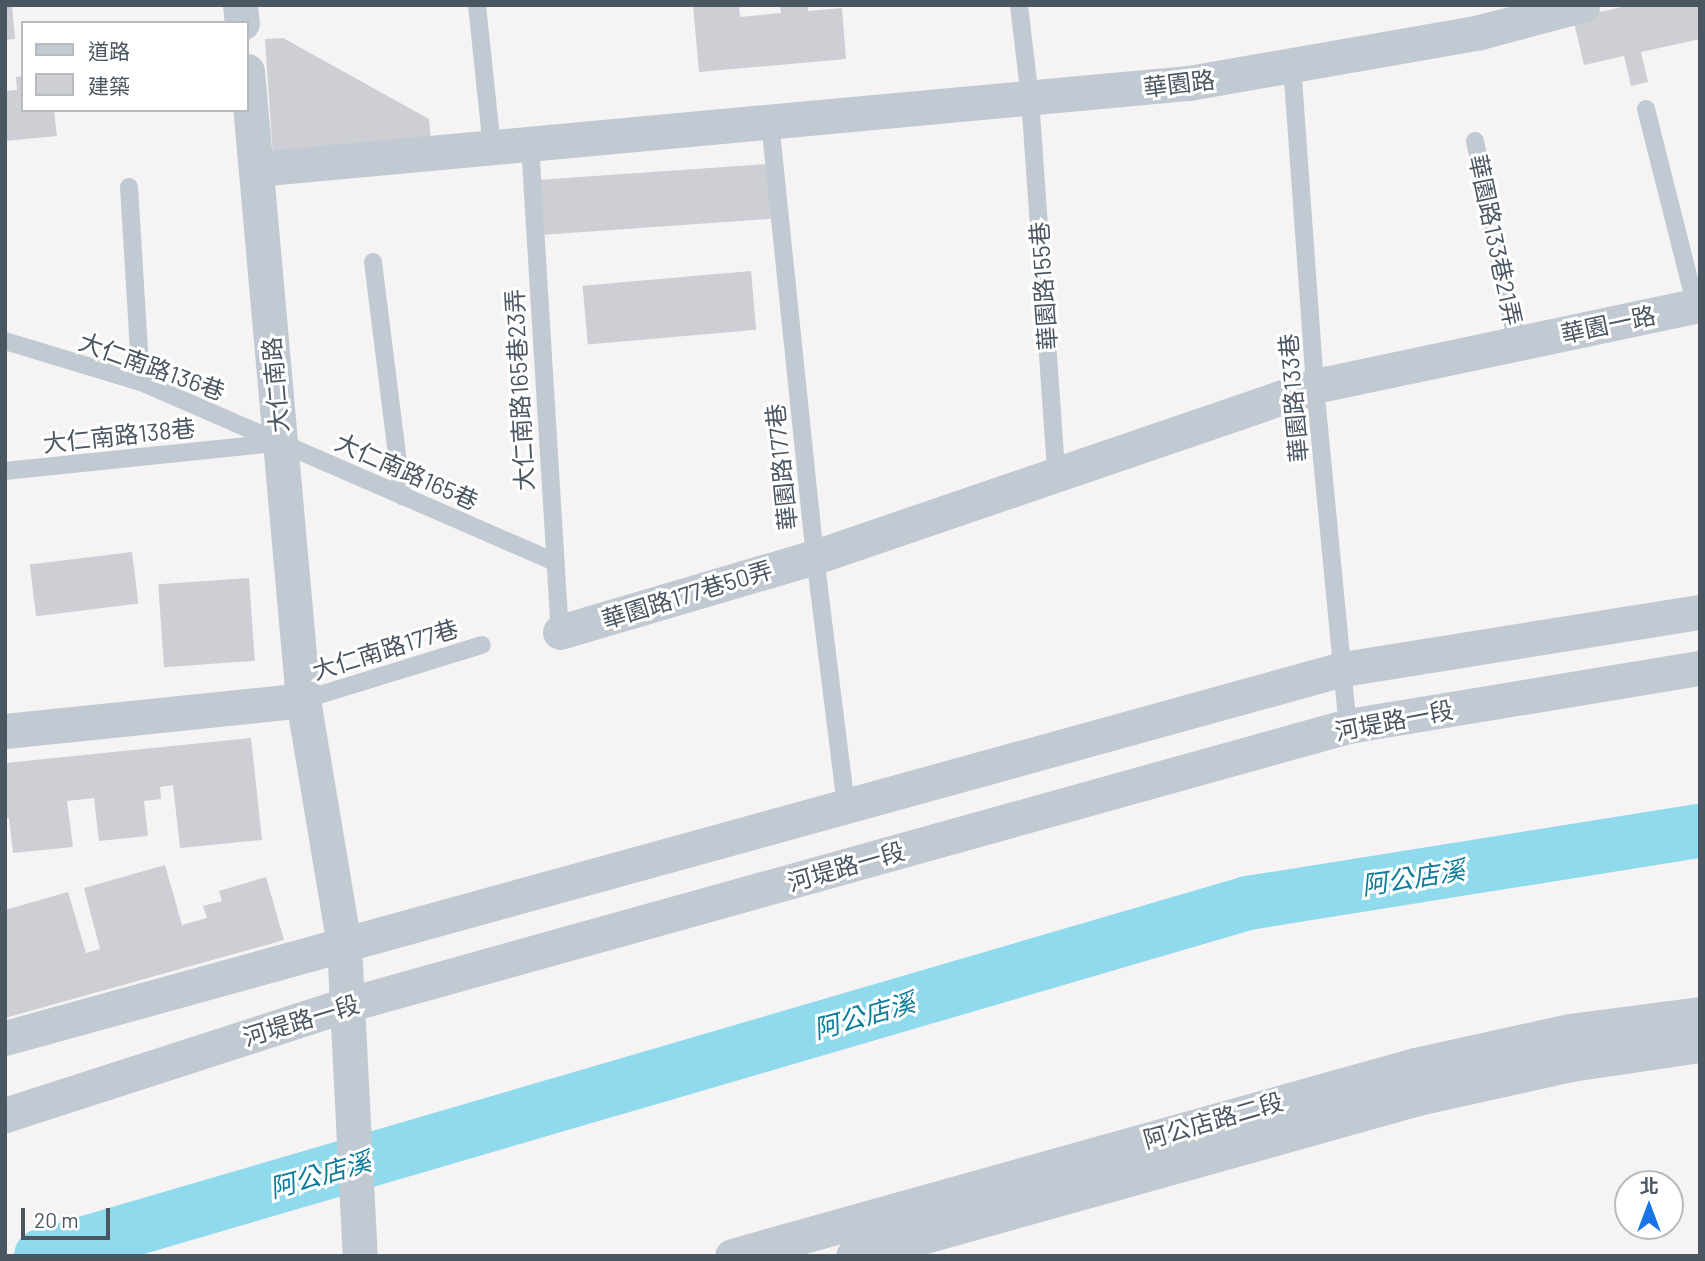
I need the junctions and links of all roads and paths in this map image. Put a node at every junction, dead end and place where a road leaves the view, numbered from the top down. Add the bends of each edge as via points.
1 (477, 5) edge
2 (1019, 5) edge
3 (1582, 5) edge
4 (1292, 65) junction
5 (248, 82) edge
6 (1030, 98) junction
7 (1646, 109) dead end
8 (770, 122) junction
9 (1475, 141) dead end
10 (530, 144) junction
11 (492, 148) junction
12 (256, 170) junction
13 (129, 187) dead end
14 (373, 262) dead end
15 (1698, 305) edge
16 (5, 341) edge
17 (1517, 343) junction
18 (141, 382) junction
19 (1315, 386) junction
20 (280, 443) junction
21 (5, 471) edge
22 (1056, 474) junction
23 (402, 496) junction
24 (815, 556) junction
25 (553, 562) junction
26 (1700, 612) edge
27 (559, 632) joint
28 (482, 645) dead end
29 (1700, 667) edge
30 (1343, 669) junction
31 (303, 700) junction
32 (1348, 726) junction
33 (5, 731) edge
34 (846, 806) junction
35 (344, 944) junction
36 (346, 1005) junction
37 (1700, 1014) edge
38 (5, 1038) edge
39 (1700, 1045) edge
40 (5, 1115) edge
41 (360, 1256) edge
42 (732, 1256) edge
43 (853, 1256) edge

1 - 11 lane
2 - 6 lane, 華園路155巷
3 - 4 street, 華園路 via 1480,32
4 - 6 street, 華園路 via 1189,83
4 - 19 lane, 華園路133巷
5 - 12 street, 大仁南路
6 - 8 street, 華園路
6 - 22 lane, 華園路155巷
7 - 15 lane
8 - 10 street, 華園路
8 - 24 lane, 華園路177巷
9 - 17 lane, 華園路133巷21弄
10 - 11 street, 華園路
10 - 25 lane, 大仁南路165巷23弄
11 - 12 street, 華園路
12 - 20 street, 大仁南路
13 - 18 lane
14 - 23 lane
15 - 17 street, 華園一路
16 - 18 lane, 大仁南路136巷
17 - 19 street, 華園路133巷21弄
18 - 20 lane, 大仁南路136巷
19 - 22 street
19 - 30 lane, 華園路133巷
20 - 21 lane, 大仁南路138巷
20 - 23 lane, 大仁南路165巷
20 - 31 street, 大仁南路
22 - 24 street
23 - 25 lane, 大仁南路165巷
24 - 27 street, 華園路177巷50弄
24 - 34 lane, 華園路177巷
25 - 27 lane, 大仁南路165巷23弄
26 - 30 street
28 - 31 lane, 大仁南路177巷
29 - 32 street, 河堤路一段
30 - 32 lane, 華園路133巷
30 - 34 street
31 - 33 street
31 - 35 street, 大仁南路
32 - 36 street, 河堤路一段
34 - 35 street
35 - 36 street, 大仁南路
35 - 38 street
36 - 40 street, 河堤路一段
36 - 41 street, 大仁南路
37 - 42 street, 阿公店路二段 via 1569,1031 1415,1065
39 - 43 street, 阿公店路二段 via 1571,1064 1418,1098

